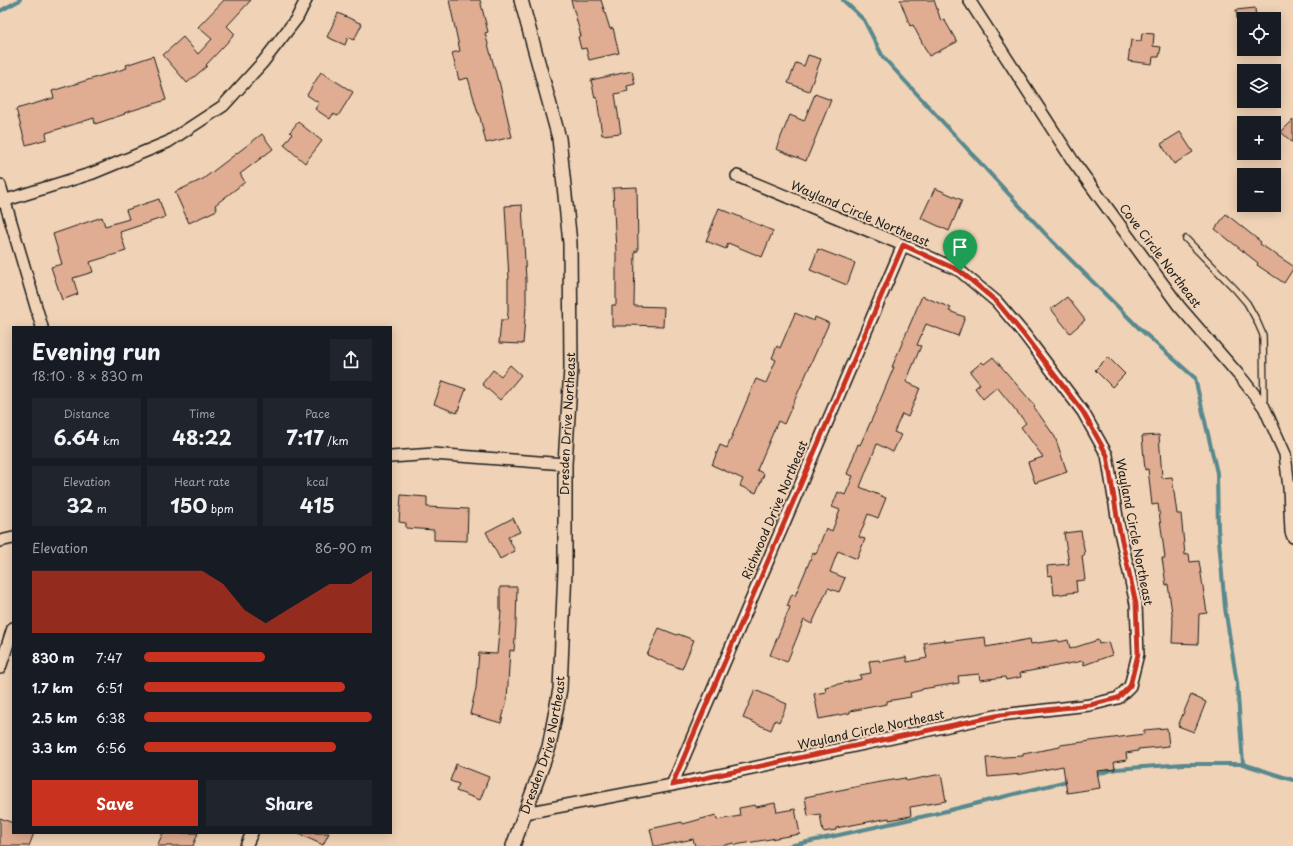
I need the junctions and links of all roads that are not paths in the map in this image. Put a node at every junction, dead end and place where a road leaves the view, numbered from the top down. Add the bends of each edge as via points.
1 (306, 0) edge
2 (521, 0) edge
3 (969, 0) edge
4 (737, 176) dead end
5 (0, 185) edge
6 (2, 202) edge
7 (1186, 239) dead end
8 (903, 245) junction
9 (42, 326) edge
10 (1264, 407) junction
11 (392, 456) edge
12 (565, 464) junction
13 (1293, 537) edge
14 (12, 538) edge
15 (0, 541) edge
16 (12, 631) edge
17 (0, 668) edge
18 (672, 785) junction
19 (525, 813) junction
20 (252, 834) edge
21 (246, 846) edge
22 (513, 846) edge

1 - 6 street via 297,18 263,62 222,106 168,142 93,173
2 - 12 street, Dresden Drive Northeast via 559,138 570,243 571,368
3 - 10 street, Cove Circle Northeast via 1073,160 1179,306 1244,380
4 - 8 street, Wayland Circle Northeast
5 - 6 street
6 - 9 street
7 - 10 lane via 1235,288 1256,319 1263,335
8 - 18 street, Richwood Drive Northeast
8 - 18 street, Wayland Circle Northeast via 960,271 997,302 1083,412 1107,455 1118,523 1136,604 1138,654 1130,686 1118,698 1090,705 1000,715
10 - 13 street, Cove Circle Northeast via 1285,454
11 - 12 street via 433,454
12 - 19 street, Dresden Drive Northeast via 565,569 560,689 549,747
14 - 15 street
16 - 17 street
18 - 19 street, Wayland Circle Northeast
19 - 22 street, Dresden Drive Northeast
20 - 21 street

